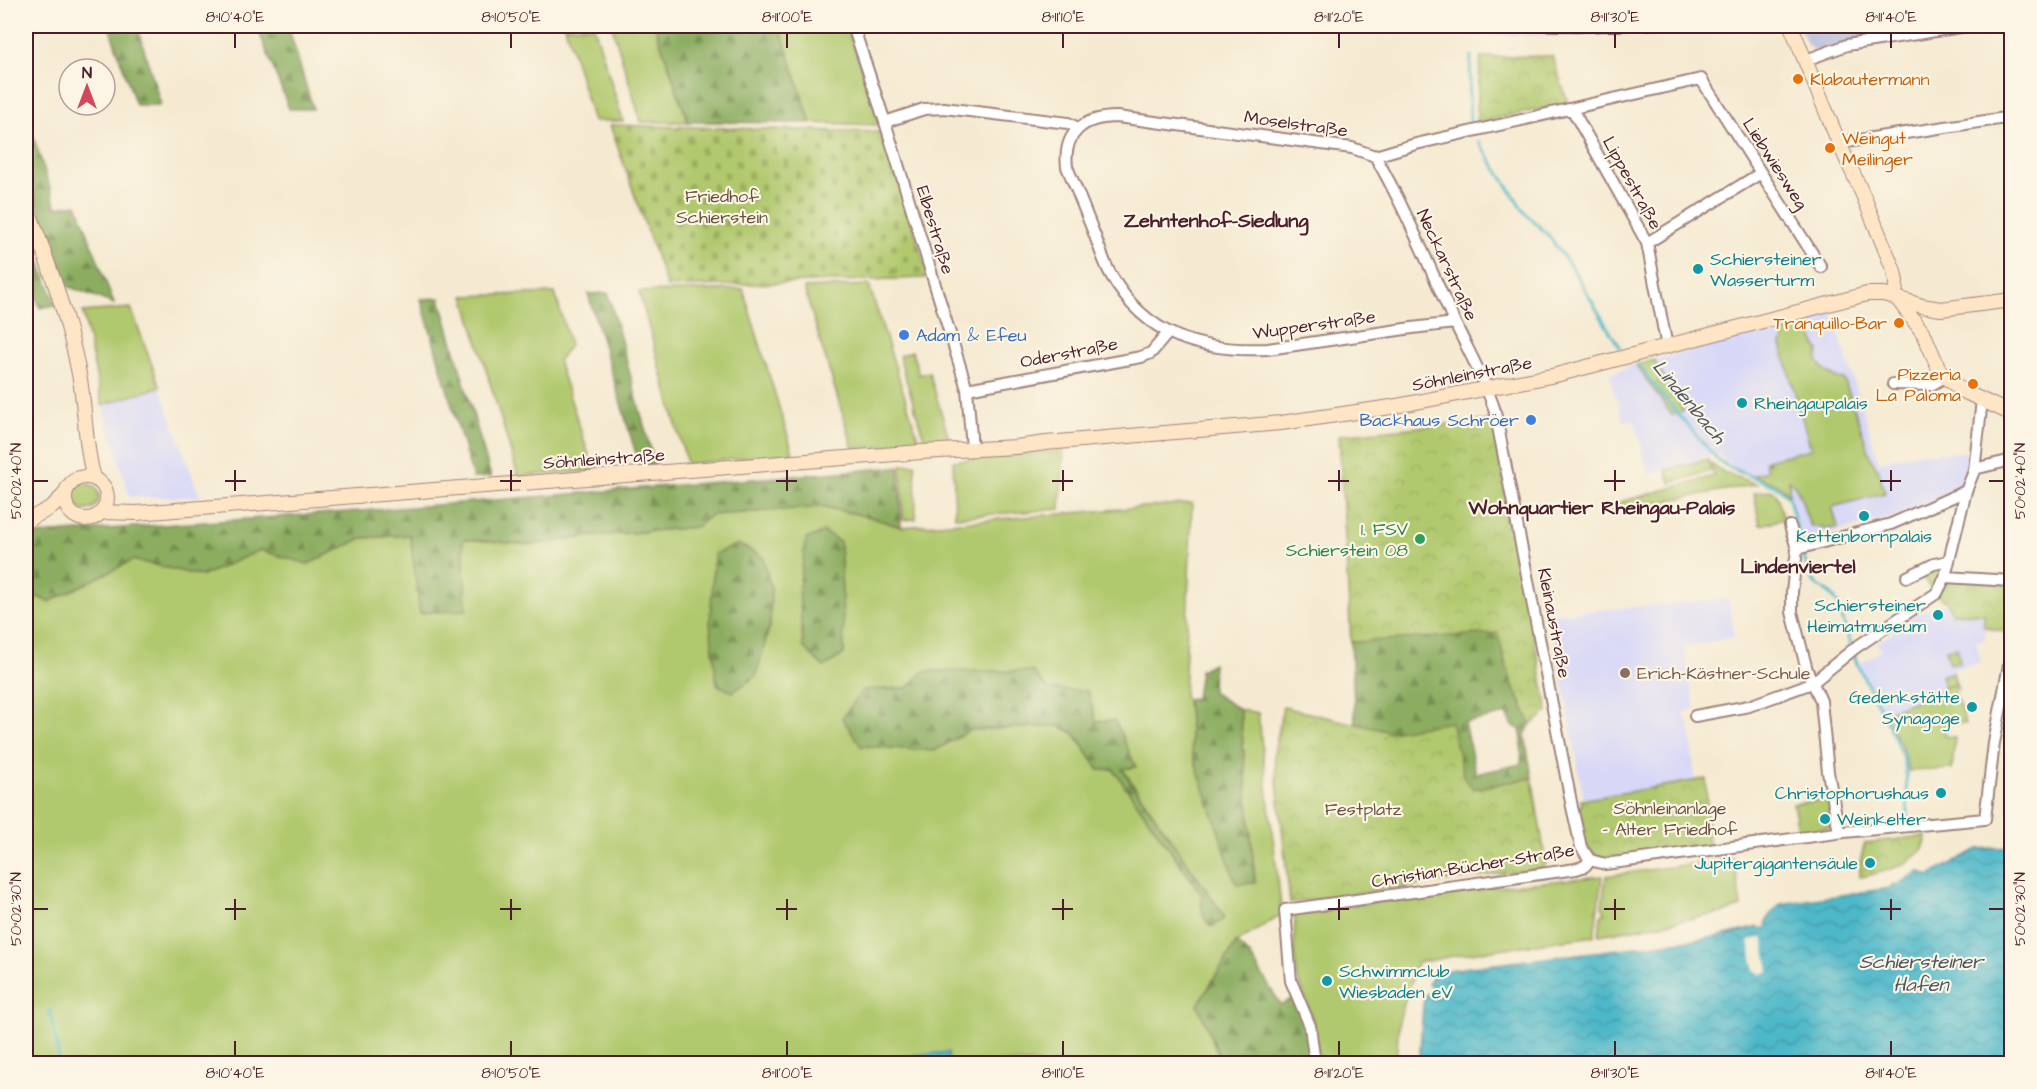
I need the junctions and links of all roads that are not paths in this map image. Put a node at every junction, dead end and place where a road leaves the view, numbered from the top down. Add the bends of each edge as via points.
1 (853, 26) edge
2 (1791, 26) edge
3 (1967, 26) edge
4 (1806, 60) junction
5 (1572, 108) junction
6 (2010, 117) edge
7 (885, 122) junction
8 (1078, 128) junction
9 (2012, 137) edge
10 (1839, 143) junction
11 (1375, 156) junction
12 (1761, 173) junction
13 (26, 204) edge
14 (1647, 243) junction
15 (1821, 267) dead end
16 (1895, 298) junction
17 (2012, 300) edge
18 (1941, 309) junction
19 (1455, 323) junction
20 (1168, 333) junction
21 (1924, 334) junction
22 (1667, 347) junction
23 (1946, 377) junction
24 (1893, 384) dead end
25 (967, 389) junction
26 (1487, 390) junction
27 (1982, 400) junction
28 (2012, 414) edge
29 (87, 440) junction
30 (972, 448) junction
31 (2012, 460) edge
32 (1974, 469) junction
33 (78, 478) junction
34 (94, 478) junction
35 (1966, 491) junction
36 (65, 494) junction
37 (107, 494) junction
38 (70, 512) junction
39 (101, 512) junction
40 (144, 512) junction
41 (1790, 526) dead end
42 (1801, 548) junction
43 (1949, 561) junction
44 (1907, 577) dead end
45 (1945, 578) junction
46 (2012, 581) edge
47 (2012, 649) edge
48 (1812, 683) junction
49 (1695, 716) dead end
50 (1839, 829) junction
51 (1590, 860) junction
52 (1315, 1064) edge

1 - 7 street, Elbestraße
2 - 4 street
3 - 4 street via 1847,45
4 - 10 street
5 - 11 street
5 - 12 street, Liebwiesweg via 1701,79
5 - 14 street, Lippestraße
6 - 9 street
6 - 10 street
7 - 8 street via 924,108 944,108 1068,123
7 - 25 street, Elbestraße
8 - 11 street, Moselstraße via 1094,120 1117,117 1336,146
8 - 20 street, Wupperstraße via 1068,142 1067,167 1106,266 1131,303
10 - 16 street via 1894,271
11 - 19 street, Neckarstraße
12 - 14 street
12 - 15 street, Liebwiesweg
13 - 29 street via 64,310 83,394
14 - 22 street, Lippestraße
16 - 18 street, Söhnleinstraße
16 - 21 street
16 - 22 street, Söhnleinstraße via 1878,293 1863,295
17 - 18 street, Söhnleinstraße
18 - 21 street via 1928,321
19 - 20 street, Wupperstraße via 1268,350 1214,347
19 - 26 street, Neckarstraße
20 - 25 street, Oderstraße via 1151,353 1141,357
21 - 23 street
22 - 26 street, Söhnleinstraße
23 - 24 street via 1931,385
23 - 27 street
25 - 30 street, Elbestraße
26 - 30 street, Söhnleinstraße via 1281,423
26 - 51 street, Kleinaustraße via 1500,431 1572,807 1581,847
27 - 28 street
27 - 32 street
29 - 33 street
29 - 34 street
30 - 40 street, Söhnleinstraße
31 - 32 street
32 - 35 street
33 - 34 street
33 - 36 street
34 - 37 street
35 - 42 street via 1891,524
35 - 43 street
36 - 38 street
36 - 38 street via 52,507 26,521
37 - 39 street
37 - 40 street, Söhnleinstraße via 121,506
38 - 39 street via 88,519
39 - 40 street, Söhnleinstraße
41 - 42 street
42 - 48 street via 1791,602
43 - 44 street
43 - 45 street
45 - 46 street
45 - 48 street via 1932,598 1852,650
47 - 50 street, Christian-Bücher-Straße via 1994,743 1985,819
48 - 49 street via 1749,706
48 - 50 street via 1821,701
50 - 51 street, Christian-Bücher-Straße via 1605,864
51 - 52 street, Christian-Bücher-Straße via 1576,869 1285,910 1291,981 1310,1026

